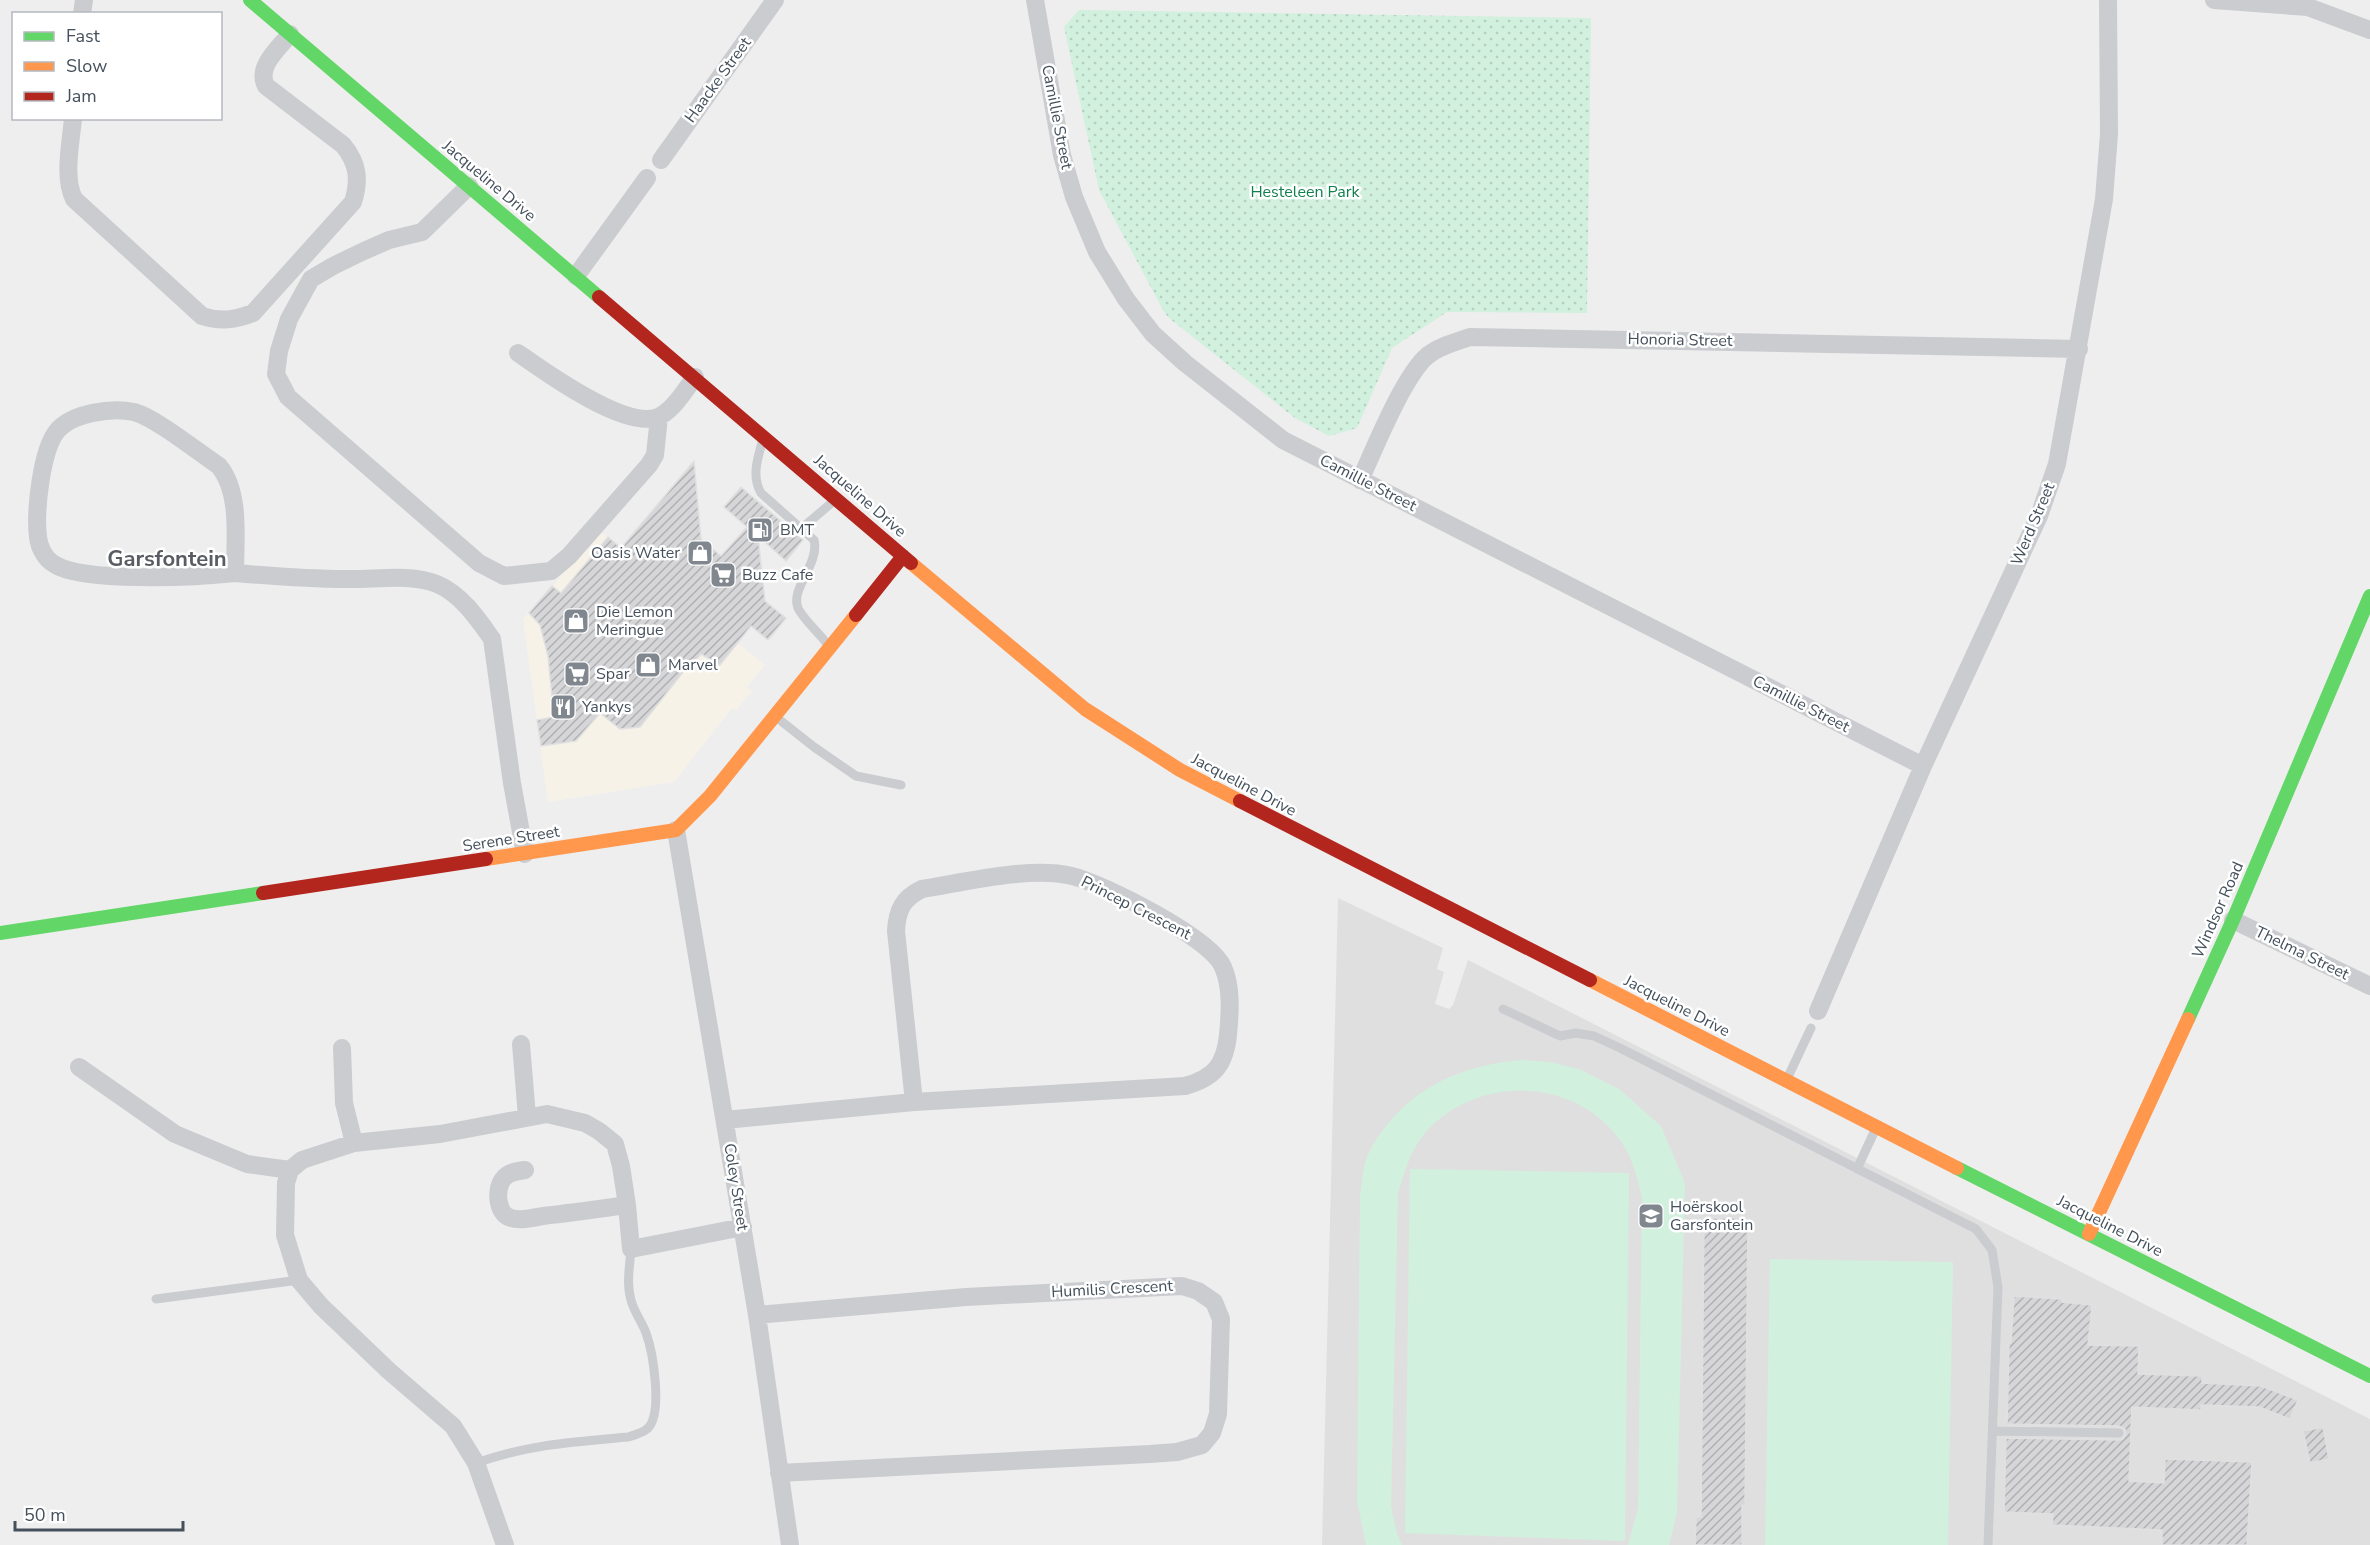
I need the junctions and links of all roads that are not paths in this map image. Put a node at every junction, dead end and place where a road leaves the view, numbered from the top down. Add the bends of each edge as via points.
1 (250, 0) edge
2 (776, 0) edge
3 (1035, 0) edge
4 (2108, 0) edge
5 (2214, 0) edge
6 (2310, 3) edge
7 (2370, 30) edge
8 (290, 34) junction
9 (72, 120) edge
10 (662, 160) dead end
11 (647, 178) dead end
12 (469, 186) junction
13 (576, 276) junction
14 (2079, 349) junction
15 (518, 353) dead end
16 (695, 377) junction
17 (659, 417) junction
18 (764, 436) junction
19 (1360, 480) junction
20 (837, 498) junction
21 (802, 528) junction
22 (903, 556) junction
23 (235, 573) junction
24 (2370, 596) edge
25 (830, 647) junction
26 (774, 716) junction
27 (1923, 766) junction
28 (901, 785) dead end
29 (676, 830) junction
30 (525, 854) junction
31 (2233, 920) junction
32 (0, 933) edge
33 (2370, 986) edge
34 (1503, 1009) dead end
35 (1814, 1020) joint
36 (521, 1044) dead end
37 (342, 1048) dead end
38 (79, 1067) dead end
39 (1786, 1081) junction
40 (914, 1102) junction
41 (526, 1117) junction
42 (725, 1120) junction
43 (1876, 1128) junction
44 (354, 1143) junction
45 (1857, 1169) junction
46 (290, 1170) junction
47 (525, 1170) dead end
48 (627, 1205) junction
49 (743, 1227) junction
50 (2089, 1234) junction
51 (631, 1249) junction
52 (299, 1280) junction
53 (156, 1299) dead end
54 (757, 1315) junction
55 (2370, 1376) edge
56 (1994, 1431) junction
57 (2119, 1433) dead end
58 (476, 1463) junction
59 (779, 1473) junction
60 (505, 1545) edge
61 (790, 1545) edge
62 (1988, 1545) edge

1 - 8 street, Jacqueline Drive
2 - 10 street, Haacke Street
3 - 19 street, Camillie Street via 1062,155 1074,197 1097,252 1126,299 1153,334 1233,402 1283,440
4 - 14 street, Werd Street via 2109,134 2104,199
5 - 6 street
6 - 7 street
8 - 9 street via 262,69 262,79 353,156 358,186 353,202 253,313 241,318 226,321 202,316 74,199 68,179
8 - 12 street, Jacqueline Drive
11 - 13 street
12 - 13 street, Jacqueline Drive
12 - 17 street via 422,232 389,240 311,279 289,319 279,351 276,374 288,397 479,563 504,576 551,571 569,556 649,465 655,455
13 - 16 street, Jacqueline Drive
14 - 19 street, Honoria Street via 1470,337 1442,347 1420,363
14 - 27 street, Werd Street via 2049,492
15 - 17 street via 590,399 640,420
16 - 17 street
16 - 18 street, Jacqueline Drive
18 - 20 street, Jacqueline Drive
18 - 21 lane via 756,484 761,493
19 - 27 street, Camillie Street
20 - 21 lane
20 - 22 street, Jacqueline Drive
21 - 25 lane via 814,540 816,550 798,590 798,609
22 - 25 street
22 - 39 street, Jacqueline Drive via 1085,709 1180,770
23 - 23 street via 231,485 219,466 134,412 102,411 78,417 52,438 41,470 38,537 46,558 54,565 81,574 105,576
23 - 30 street via 416,580 440,585 458,598 492,639
24 - 31 street, Windsor Road
25 - 26 street
26 - 28 lane via 856,776
26 - 29 street via 710,796
27 - 35 street, Werd Street
29 - 30 street, Serene Street
29 - 42 street, Coley Street
30 - 32 street, Serene Street
31 - 33 street, Thelma Street
31 - 50 street, Windsor Road
34 - 45 lane via 1560,1036 1576,1033 1603,1040
35 - 39 lane
36 - 41 street
37 - 44 street via 344,1103
38 - 46 street via 175,1134 247,1164
39 - 43 street, Jacqueline Drive
40 - 40 street, Princep Crescent via 1200,1082 1212,1075 1227,1048 1228,990 1222,964 1202,942 1177,926 1073,876 1034,872 922,889 903,902 896,931
40 - 42 street, Princep Crescent
41 - 44 street via 440,1134
41 - 48 street via 547,1114 585,1123 615,1144
42 - 49 street, Coley Street
43 - 45 lane
43 - 50 street, Jacqueline Drive
44 - 46 street via 302,1160
45 - 56 lane via 1976,1229 1992,1250 1998,1287
46 - 52 street via 285,1235
47 - 48 street via 515,1171 501,1181 499,1207 510,1218
48 - 51 street
49 - 51 street
49 - 54 street, Coley Street
50 - 55 street, Jacqueline Drive
51 - 58 lane via 630,1299 646,1332 656,1392 650,1427 628,1437 542,1445
52 - 53 lane
52 - 58 street via 389,1371 453,1426
54 - 59 street, Coley Street
54 - 59 street, Humilis Crescent via 966,1297 1182,1286 1214,1302 1221,1318 1218,1414 1212,1433 1202,1445 1150,1454
56 - 57 lane
56 - 62 lane
58 - 60 street
59 - 61 street, Coley Street

